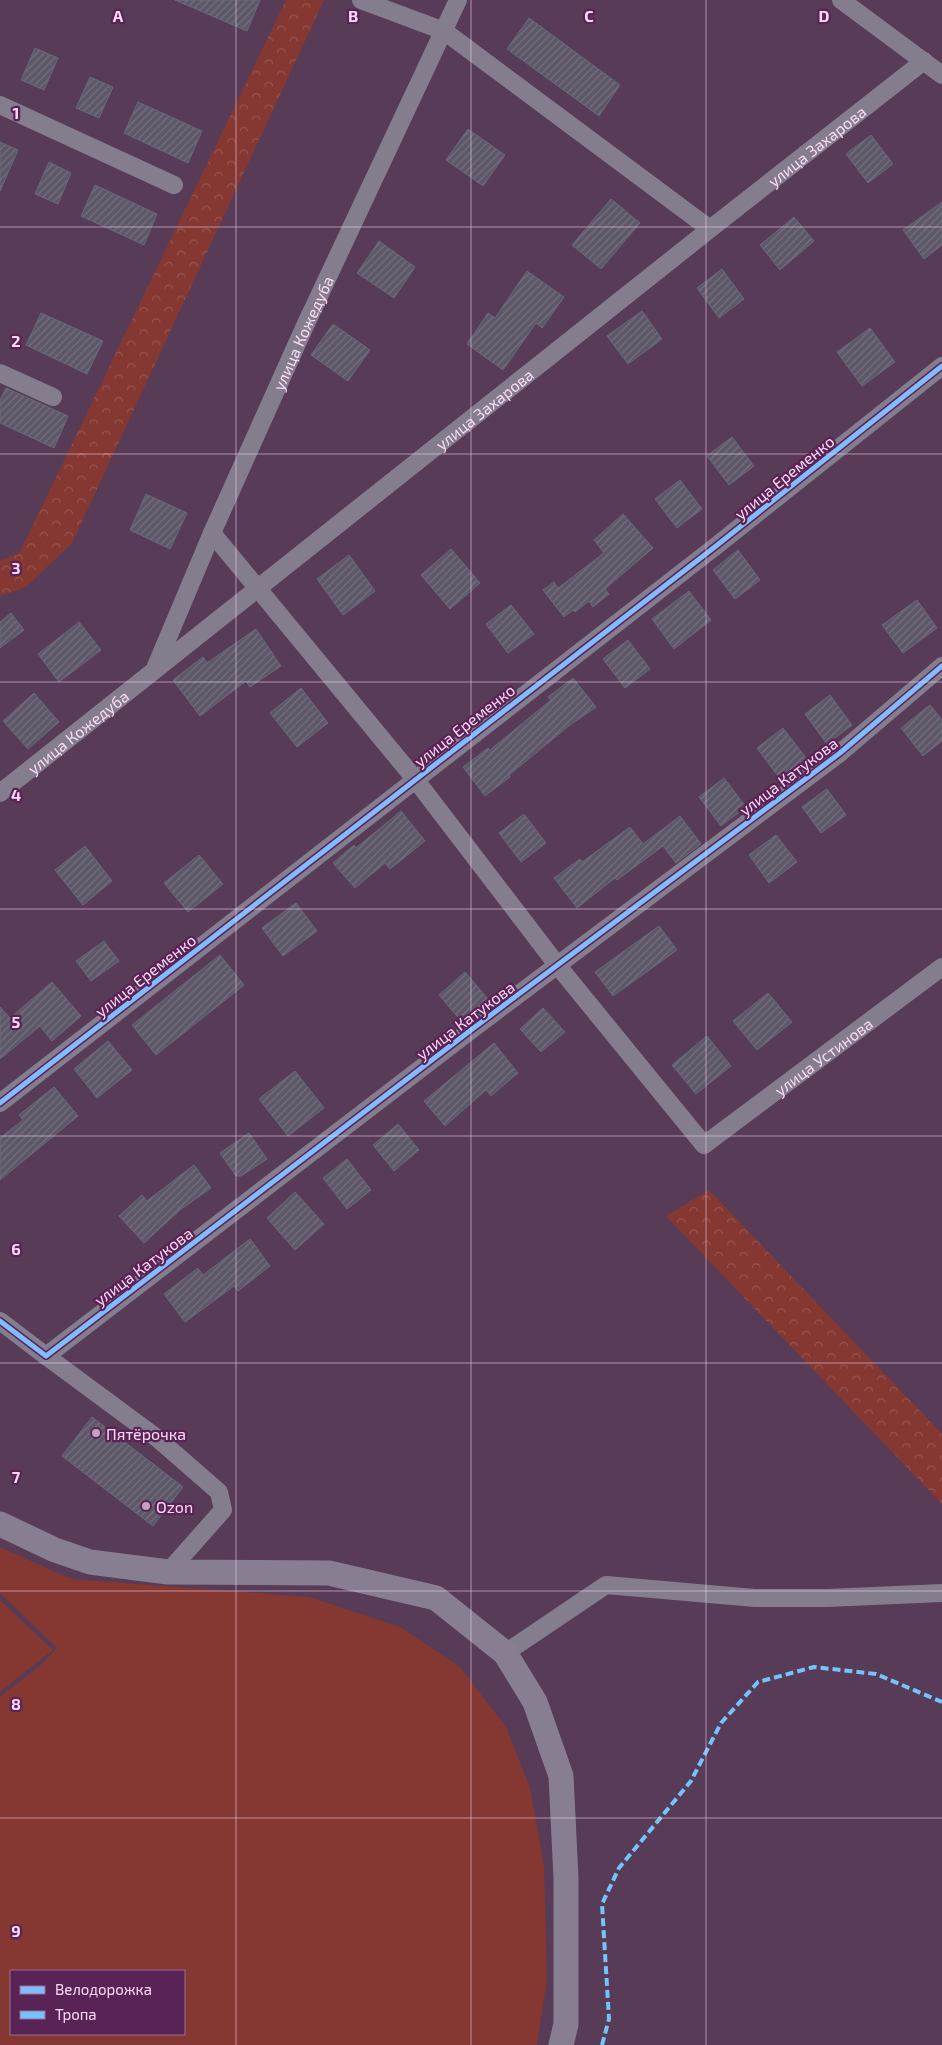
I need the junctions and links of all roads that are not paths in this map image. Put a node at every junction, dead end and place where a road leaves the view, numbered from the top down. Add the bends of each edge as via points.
1 (361, 0) edge
2 (458, 0) edge
3 (841, 0) edge
4 (444, 32) junction
5 (924, 61) junction
6 (942, 75) edge
7 (0, 105) edge
8 (174, 185) dead end
9 (710, 229) junction
10 (942, 366) edge
11 (0, 373) edge
12 (53, 397) dead end
13 (212, 532) junction
14 (258, 588) junction
15 (942, 666) edge
16 (154, 669) junction
17 (415, 779) junction
18 (0, 793) edge
19 (558, 966) junction
20 (942, 967) edge
21 (0, 1103) edge
22 (0, 1321) edge
23 (46, 1356) junction
24 (0, 1524) edge
25 (168, 1572) junction
26 (942, 1594) edge
27 (505, 1653) junction
28 (561, 2045) edge

1 - 4 street
2 - 4 street, улица Кожедуба
3 - 5 street
4 - 9 street
4 - 13 street, улица Кожедуба
5 - 6 street
5 - 9 street, улица Захарова
7 - 8 street
9 - 14 street, улица Захарова
10 - 17 street, улица Еременко
11 - 12 street
13 - 14 street
13 - 16 street, улица Кожедуба
14 - 16 street, улица Кожедуба
14 - 17 street
15 - 19 street, улица Катукова via 840,753
16 - 18 street, улица Кожедуба
17 - 19 street
17 - 21 street, улица Еременко
19 - 20 street, улица Устинова via 704,1145
19 - 23 street, улица Катукова
22 - 23 street
23 - 25 street via 157,1438 219,1492 223,1510
24 - 25 main road via 55,1550 90,1562
25 - 27 main road via 330,1572 436,1598
26 - 27 street via 754,1598 606,1585
27 - 28 main road via 535,1702 561,1776 566,1878 566,2024

